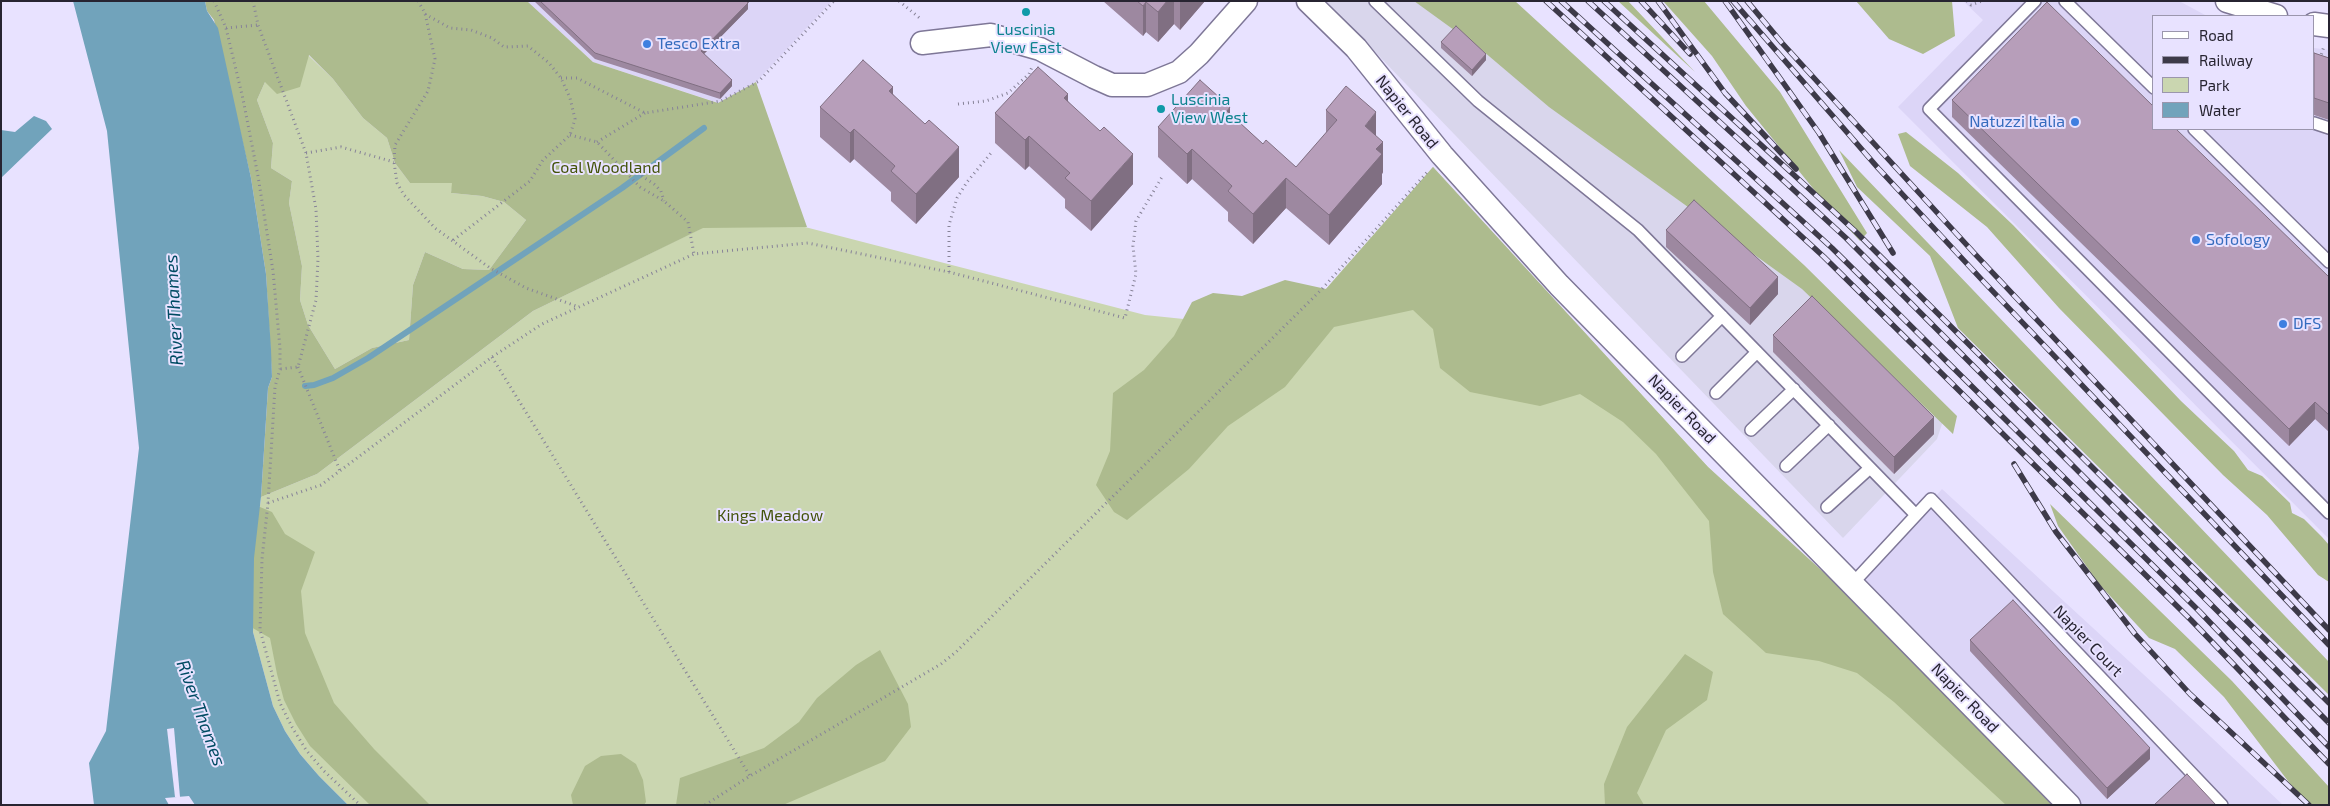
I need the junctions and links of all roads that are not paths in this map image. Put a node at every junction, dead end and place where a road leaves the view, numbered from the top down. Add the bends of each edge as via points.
1 (1246, 1) edge
2 (1308, 1) edge
3 (1375, 1) edge
4 (2035, 1) edge
5 (2065, 1) edge
6 (2227, 1) edge
7 (2273, 15) edge
8 (2315, 24) edge
9 (2329, 26) edge
10 (922, 43) dead end
11 (2152, 86) edge
12 (2315, 123) edge
13 (2329, 128) edge
14 (2195, 130) edge
15 (2329, 262) edge
16 (1722, 316) junction
17 (1757, 352) junction
18 (1682, 356) dead end
19 (1794, 389) junction
20 (1716, 393) dead end
21 (1829, 425) junction
22 (1751, 430) dead end
23 (1786, 466) dead end
24 (1870, 468) junction
25 (1827, 507) dead end
26 (2329, 513) edge
27 (1916, 515) junction
28 (1852, 582) junction
29 (2069, 805) edge
30 (2222, 805) edge

1 - 10 street via 1180,72 1147,85 1112,84 1094,78 1040,48 991,35
2 - 28 street, Napier Road via 1356,48 1442,155 1559,285
3 - 16 lane via 1478,100 1638,230
4 - 26 lane via 1930,109
5 - 11 lane
6 - 7 street
8 - 9 street
12 - 13 lane
14 - 15 lane
16 - 17 lane
16 - 18 lane
17 - 19 lane
17 - 20 lane
19 - 21 lane
19 - 22 lane
21 - 23 lane
21 - 24 lane
24 - 25 lane
24 - 27 lane
27 - 28 lane
27 - 30 lane, Napier Court via 1931,499
28 - 29 street, Napier Road

